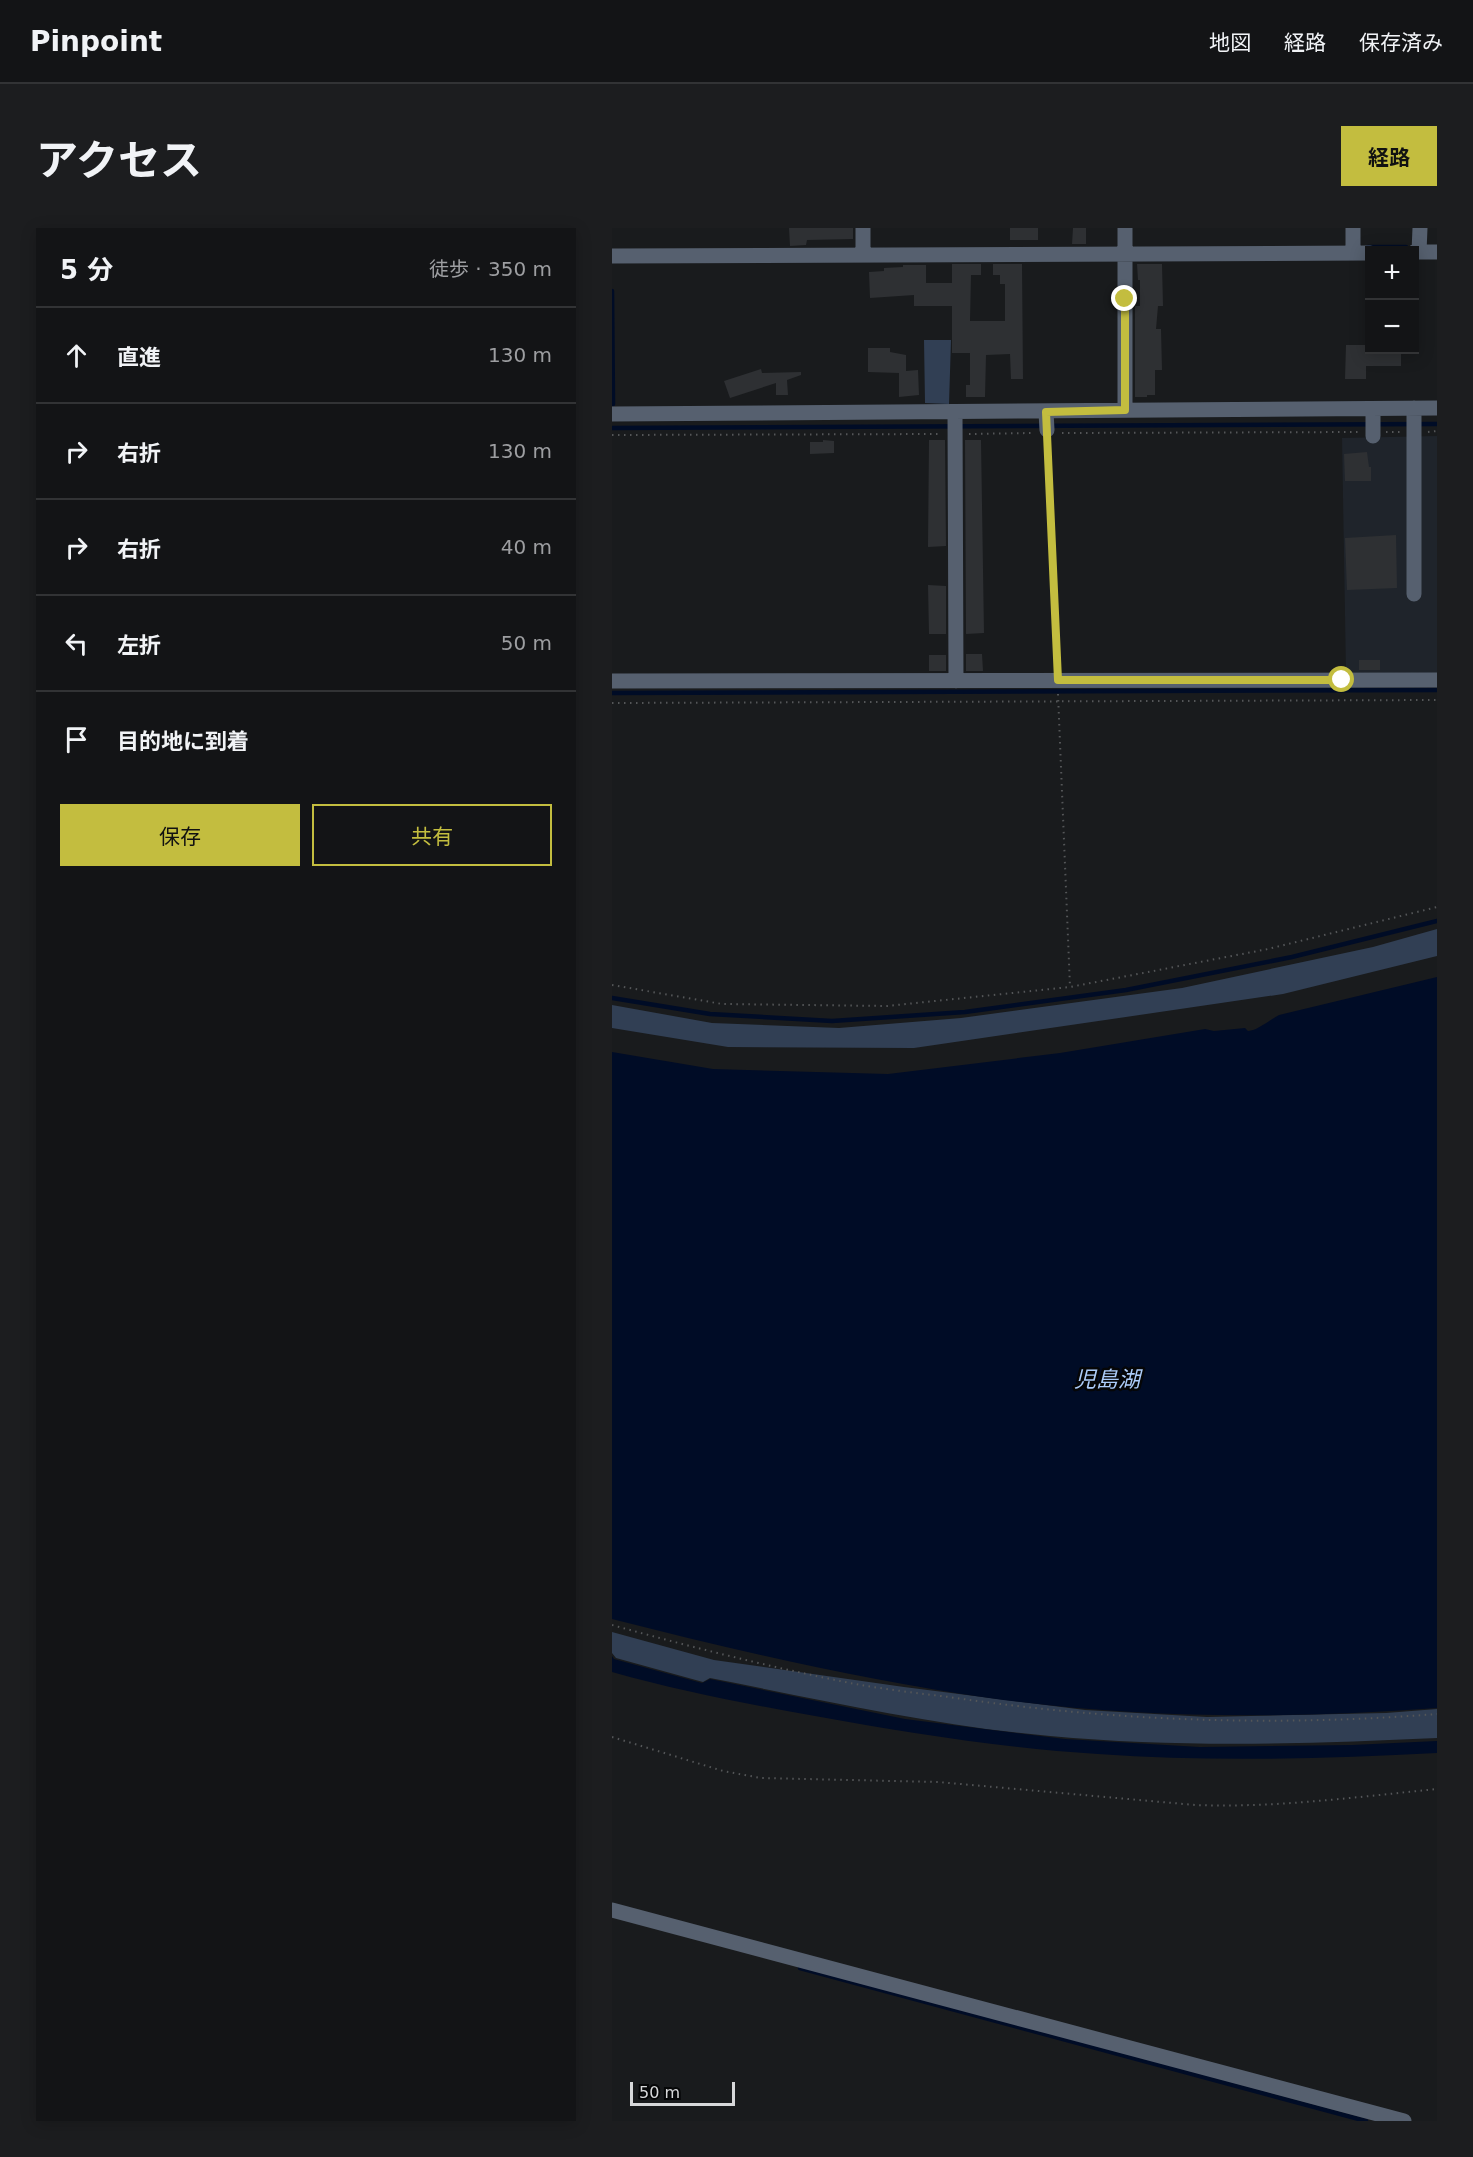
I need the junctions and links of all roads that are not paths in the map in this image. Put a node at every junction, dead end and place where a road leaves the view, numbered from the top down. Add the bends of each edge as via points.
1 (863, 228) edge
2 (1125, 228) edge
3 (1353, 228) edge
4 (1420, 228) edge
5 (1418, 246) edge
6 (1419, 252) edge
7 (1437, 252) edge
8 (1353, 253) junction
9 (1365, 253) edge
10 (1125, 254) junction
11 (863, 255) junction
12 (612, 256) edge
13 (1437, 408) edge
14 (1125, 410) junction
15 (612, 414) edge
16 (1414, 422) junction
17 (955, 425) junction
18 (1414, 594) dead end
19 (1437, 680) edge
20 (612, 681) edge
21 (957, 681) junction
22 (612, 1910) edge
23 (1404, 2121) edge

1 - 11 street
2 - 10 street
3 - 8 street
4 - 5 street
6 - 7 street
8 - 9 street
8 - 10 street
10 - 11 street
10 - 14 street
11 - 12 street
13 - 16 street
14 - 16 street via 1373,425
14 - 17 street via 1047,423
15 - 17 street
16 - 18 street
17 - 21 street
19 - 21 street
20 - 21 street
22 - 23 street

